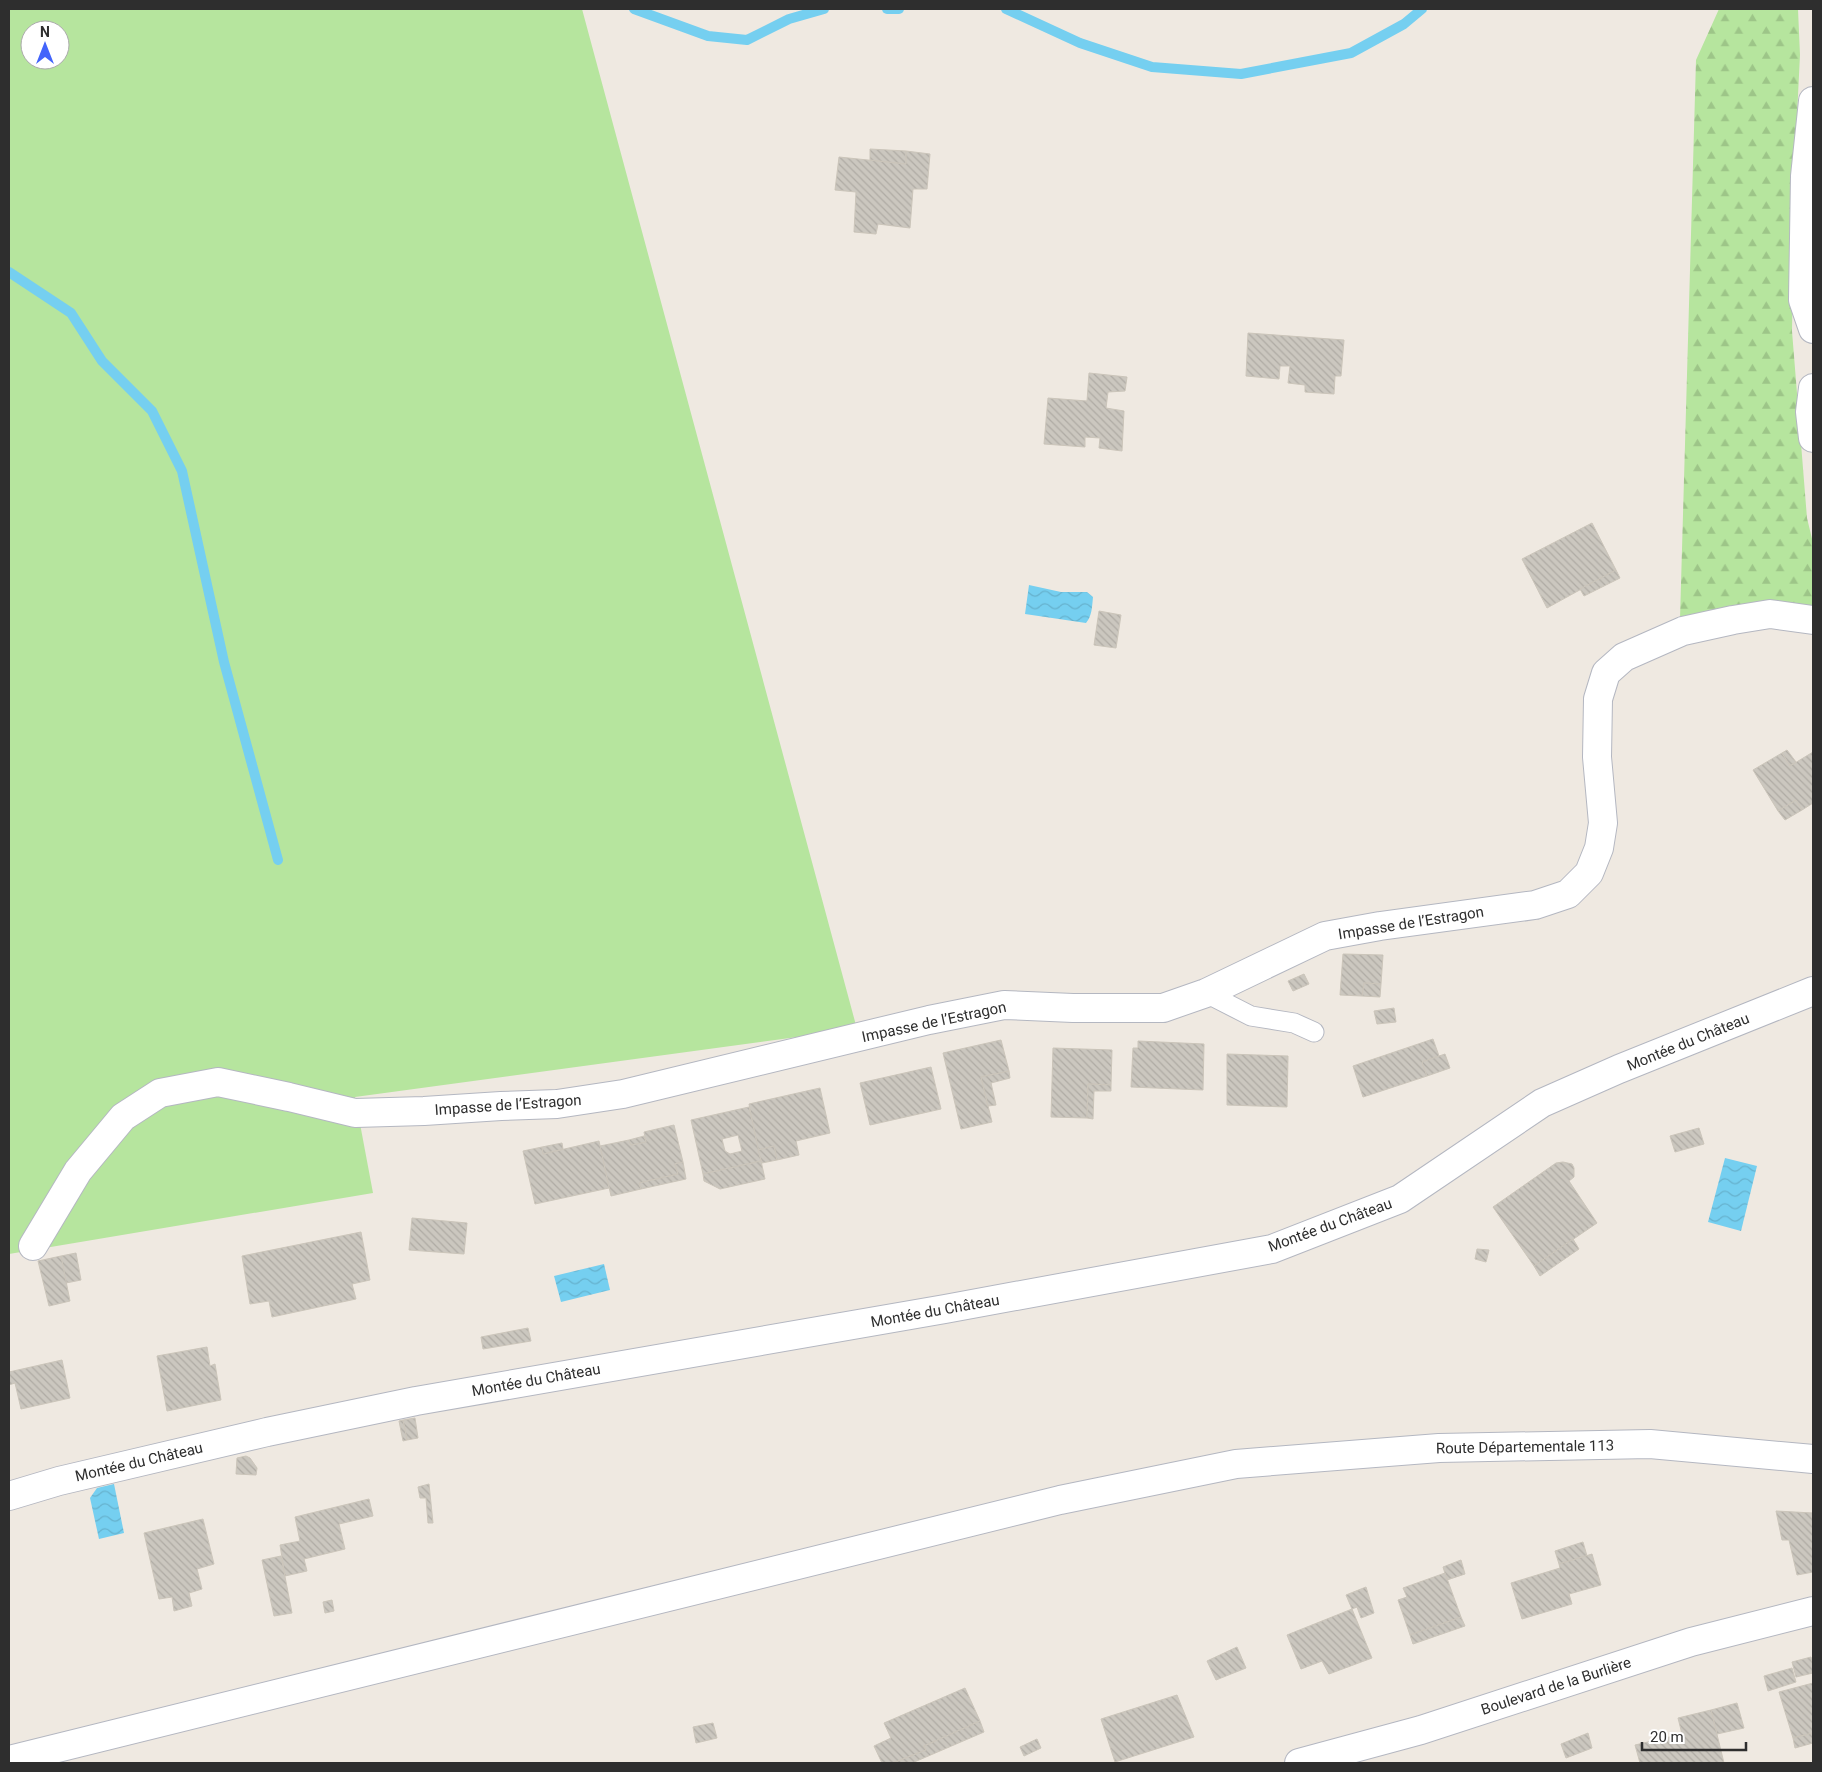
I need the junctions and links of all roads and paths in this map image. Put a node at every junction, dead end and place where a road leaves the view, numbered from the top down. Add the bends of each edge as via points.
1 (1813, 100) edge
2 (1813, 330) edge
3 (1813, 388) edge
4 (1813, 438) edge
5 (1813, 620) edge
6 (1813, 991) edge
7 (1206, 993) junction
8 (1314, 1032) dead end
9 (33, 1246) dead end
10 (1813, 1459) edge
11 (9, 1496) edge
12 (1813, 1611) edge
13 (9, 1760) edge
14 (1299, 1763) edge

1 - 2 street via 1805,176 1803,300
3 - 4 street via 1810,412
5 - 7 street, Impasse de l’Estragon via 1770,614 1683,632 1624,657 1606,673 1598,700 1597,757 1603,823 1599,848 1589,873 1568,894 1534,905 1325,936
6 - 11 street, Montée du Château via 1542,1103 1400,1199 1272,1249 416,1401 267,1432 59,1481
7 - 8 lane via 1251,1016 1294,1023
7 - 9 street, Impasse de l’Estragon via 1163,1008 1004,1006 929,1020 622,1094 557,1104 355,1113 218,1082 160,1093 123,1117 78,1171
10 - 13 street, Route Départementale 113 via 1650,1444 1439,1448 1236,1464 1060,1500
12 - 14 street, Boulevard de la Burlière via 1691,1642 1421,1730

